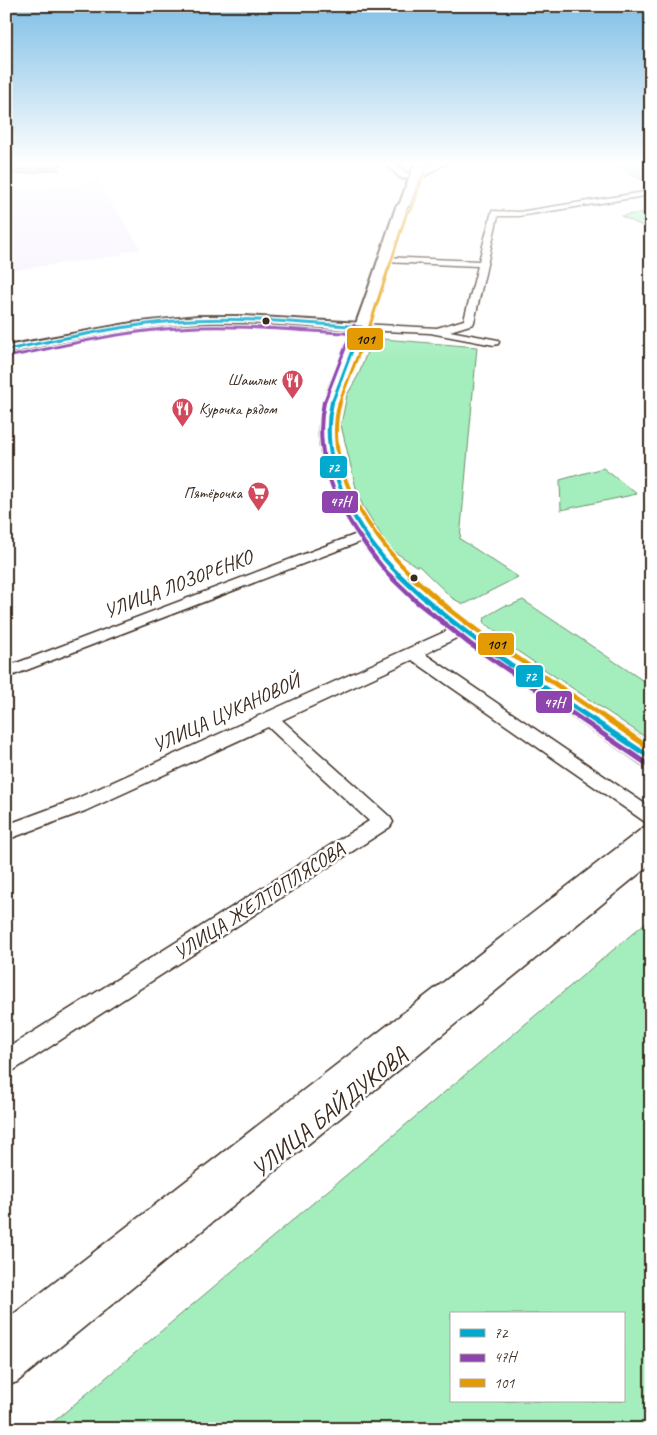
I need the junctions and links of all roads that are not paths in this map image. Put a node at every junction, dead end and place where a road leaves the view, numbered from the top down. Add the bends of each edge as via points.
1 (394, 229) edge
2 (492, 229) edge
3 (384, 259) junction
4 (482, 264) junction
5 (361, 327) junction
6 (438, 331) junction
7 (494, 342) dead end
8 (6, 350) edge
9 (365, 535) junction
10 (462, 629) junction
11 (413, 653) junction
12 (6, 673) edge
13 (269, 718) junction
14 (651, 758) edge
15 (651, 818) edge
16 (651, 830) edge
17 (6, 833) edge
18 (651, 852) edge
19 (6, 1062) edge
20 (6, 1338) edge
21 (6, 1371) edge

1 - 3 main road
2 - 4 street
3 - 4 street
3 - 5 main road
4 - 6 street via 469,322
5 - 6 street
5 - 8 street via 227,320 176,321
5 - 9 main road via 328,424 332,462 343,497
6 - 7 street
9 - 10 main road via 397,574
9 - 12 street, УЛИЦА ЛОЗОРЕНКО
10 - 11 street, УЛИЦА ЦУКАНОВОЙ
10 - 14 main road
11 - 13 street, УЛИЦА ЦУКАНОВОЙ
11 - 15 street
13 - 17 street, УЛИЦА ЦУКАНОВОЙ via 78,806
13 - 19 street, УЛИЦА ЖЕЛТОПЛЯСОВА via 382,822
16 - 20 street, УЛИЦА БАЙДУКОВА
18 - 21 street, УЛИЦА БАЙДУКОВА

